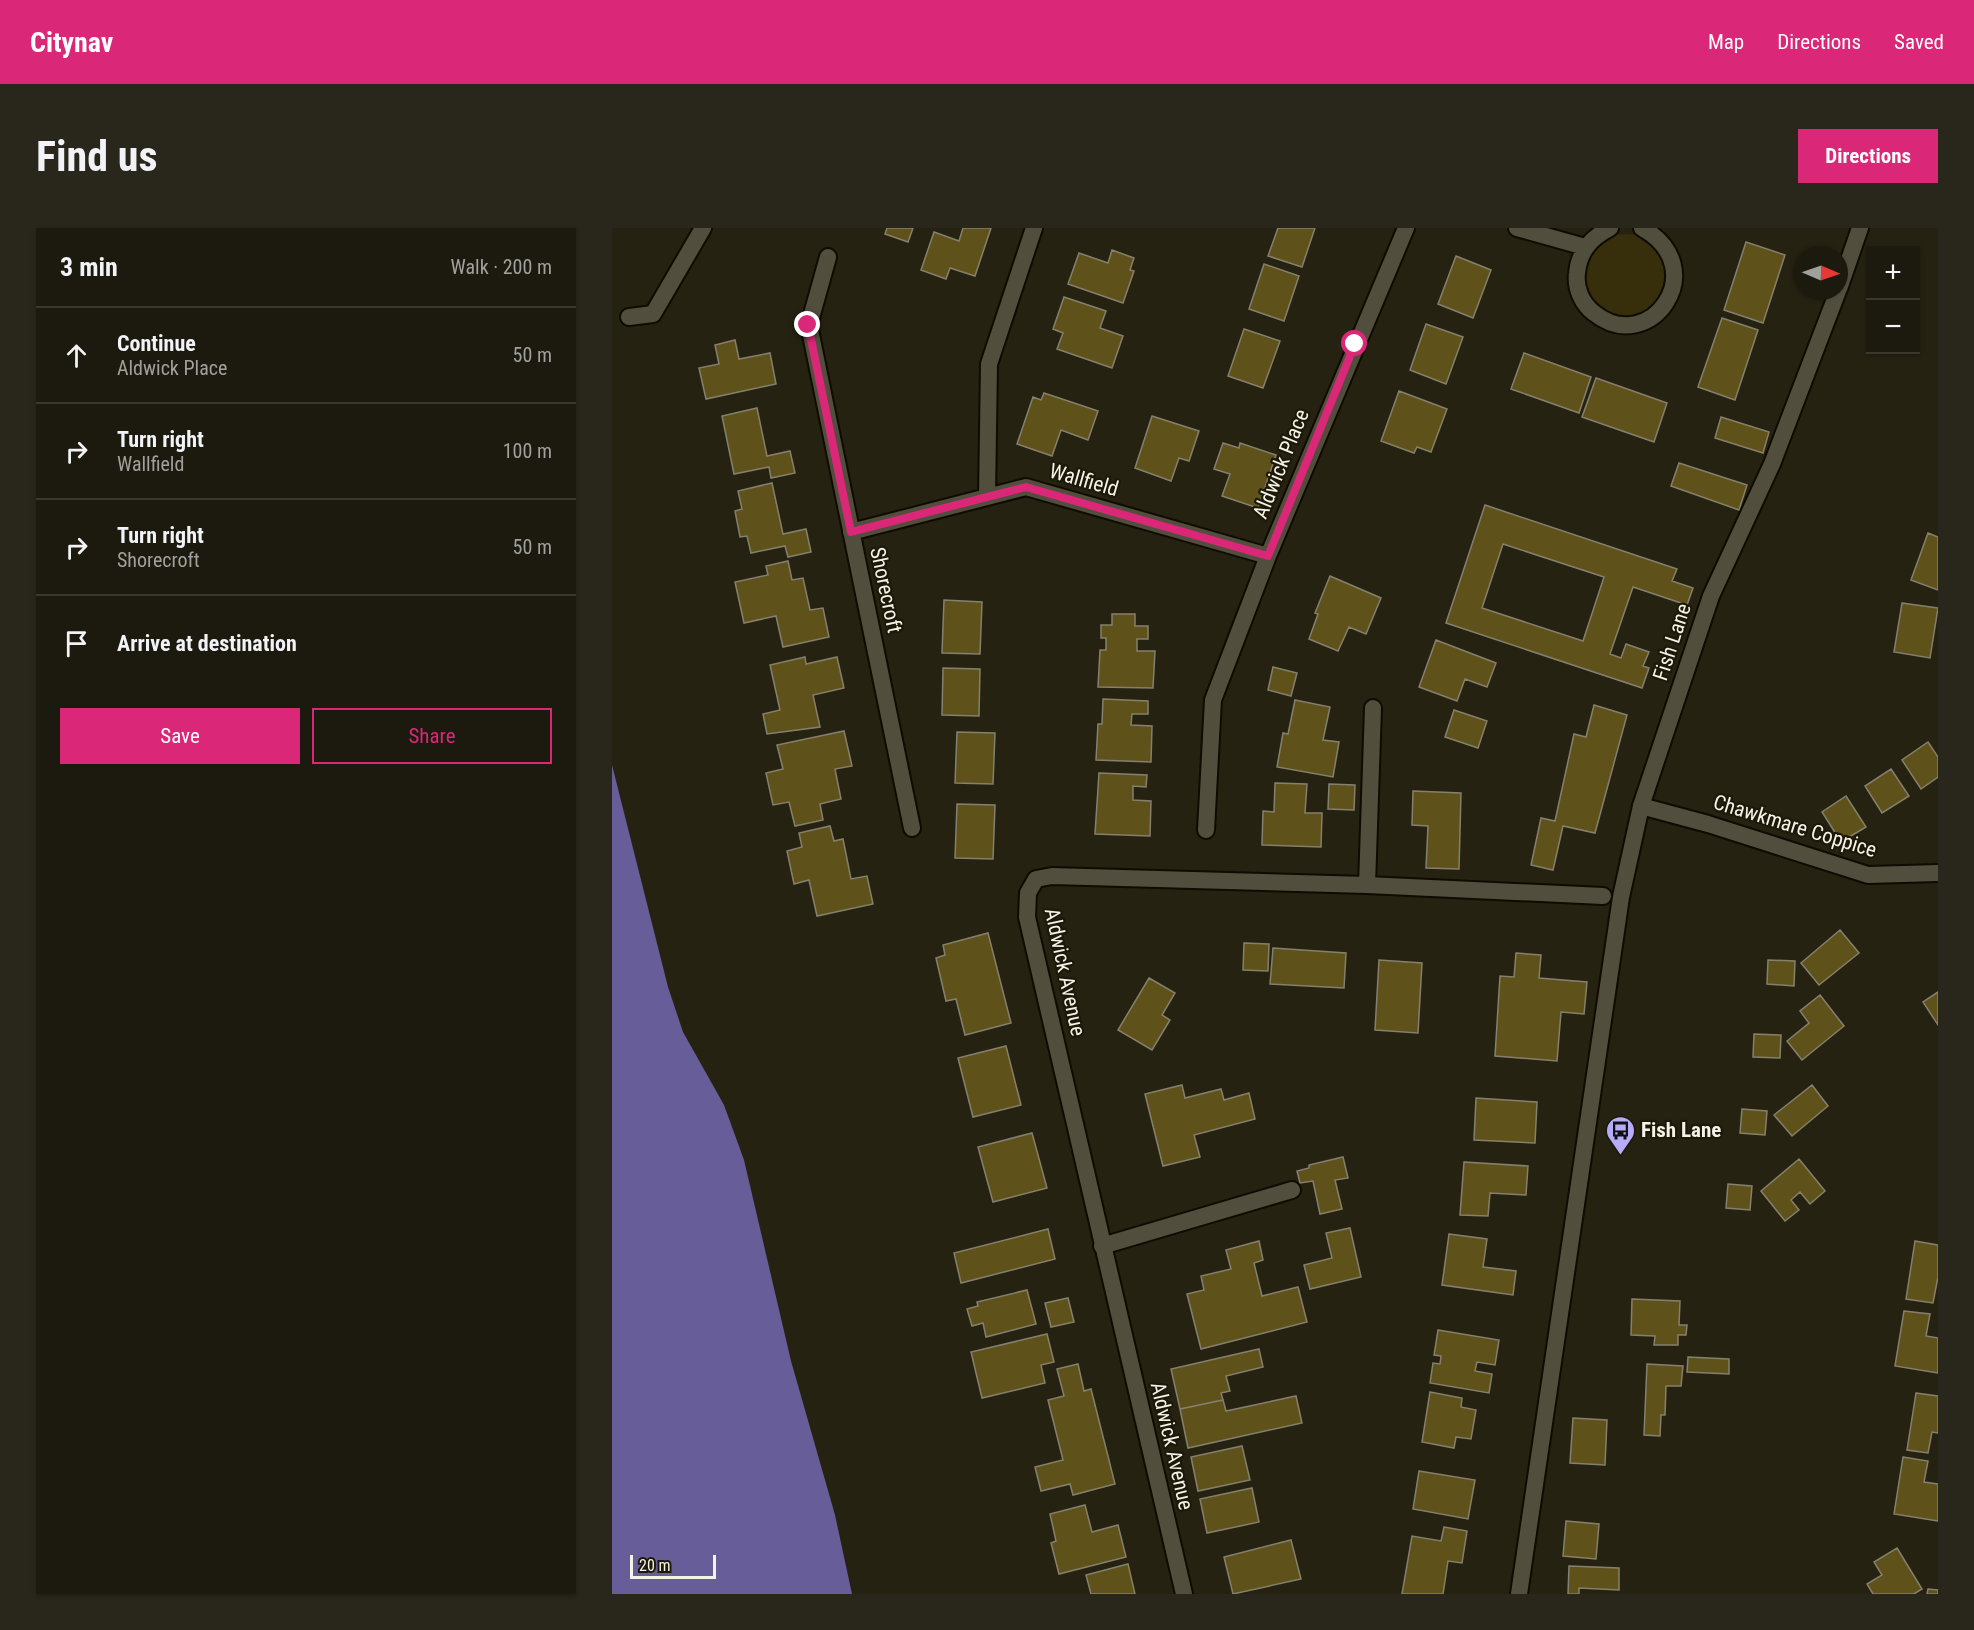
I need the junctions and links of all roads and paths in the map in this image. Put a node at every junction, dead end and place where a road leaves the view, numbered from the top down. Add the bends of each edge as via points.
1 (703, 228) edge
2 (1034, 228) edge
3 (1406, 228) edge
4 (1517, 228) edge
5 (1610, 228) edge
6 (1642, 228) edge
7 (1860, 228) edge
8 (1585, 247) junction
9 (828, 257) dead end
10 (1848, 263) edge
11 (1835, 300) edge
12 (629, 317) dead end
13 (987, 497) junction
14 (851, 532) junction
15 (1268, 556) junction
16 (1373, 708) dead end
17 (1641, 806) junction
18 (912, 828) dead end
19 (1206, 830) dead end
20 (1938, 873) edge
21 (1367, 885) junction
22 (1603, 896) dead end
23 (1292, 1190) dead end
24 (1102, 1246) junction
25 (1184, 1594) edge
26 (1518, 1594) edge

1 - 12 street via 653,314
2 - 13 street via 988,364
3 - 15 street, Aldwick Place
4 - 8 street
5 - 8 street
6 - 8 street via 1667,248 1674,263 1671,295 1650,319 1617,324 1589,309 1576,279
7 - 10 street, Fish Lane
9 - 14 street, Shorecroft via 808,325
11 - 17 street, Fish Lane via 1772,464 1711,596
13 - 14 street, Wallfield
13 - 15 street, Wallfield via 1026,487
14 - 18 street, Shorecroft
15 - 19 street, Aldwick Place via 1213,700
16 - 21 street
17 - 20 street, Chawkmare Coppice via 1868,875
17 - 26 street, Fish Lane via 1621,897
21 - 22 street, Aldwick Avenue
21 - 24 street, Aldwick Avenue via 1052,876 1036,879 1028,893 1027,917
23 - 24 street
24 - 25 street, Aldwick Avenue

